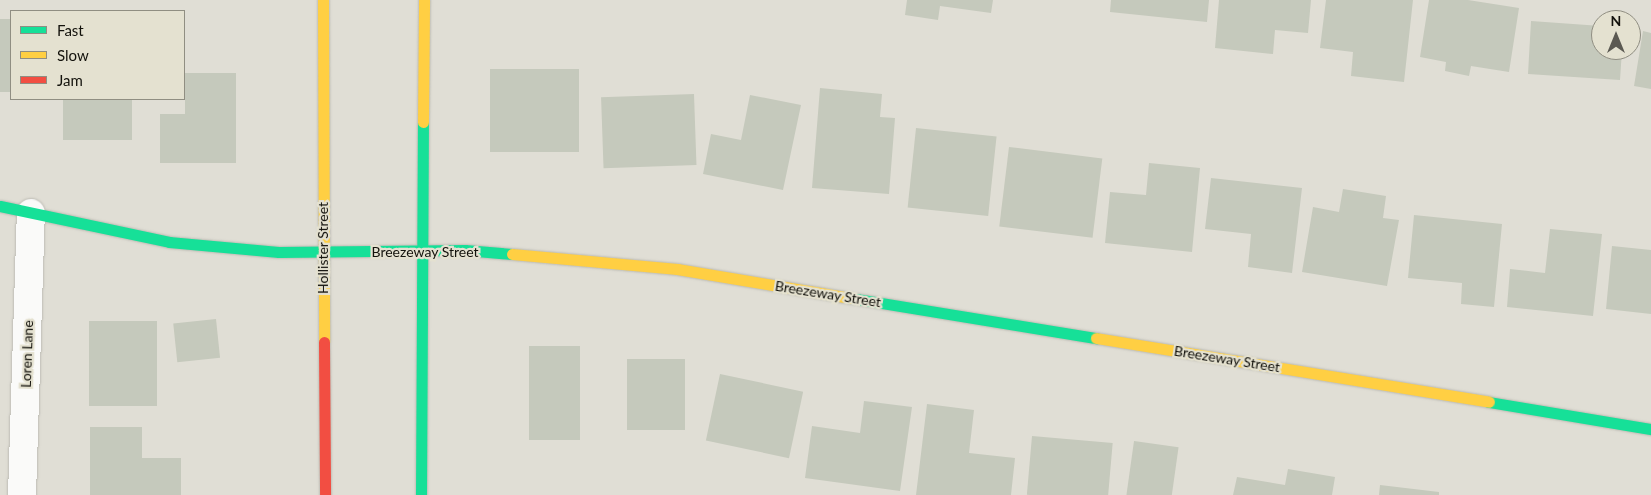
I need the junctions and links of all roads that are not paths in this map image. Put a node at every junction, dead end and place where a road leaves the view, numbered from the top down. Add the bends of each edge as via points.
1 (323, 0) edge
2 (424, 0) edge
3 (0, 206) edge
4 (32, 213) junction
5 (423, 251) junction
6 (322, 252) junction
7 (1651, 429) edge
8 (22, 495) edge
9 (325, 495) edge
10 (422, 495) edge

1 - 6 street, Hollister Street
2 - 5 street
3 - 4 street, Breezeway Street
4 - 6 street, Breezeway Street via 169,242 279,252
4 - 8 street, Loren Lane
5 - 6 street, Breezeway Street
5 - 7 street, Breezeway Street via 465,250 677,269
5 - 10 street
6 - 9 street, Hollister Street

